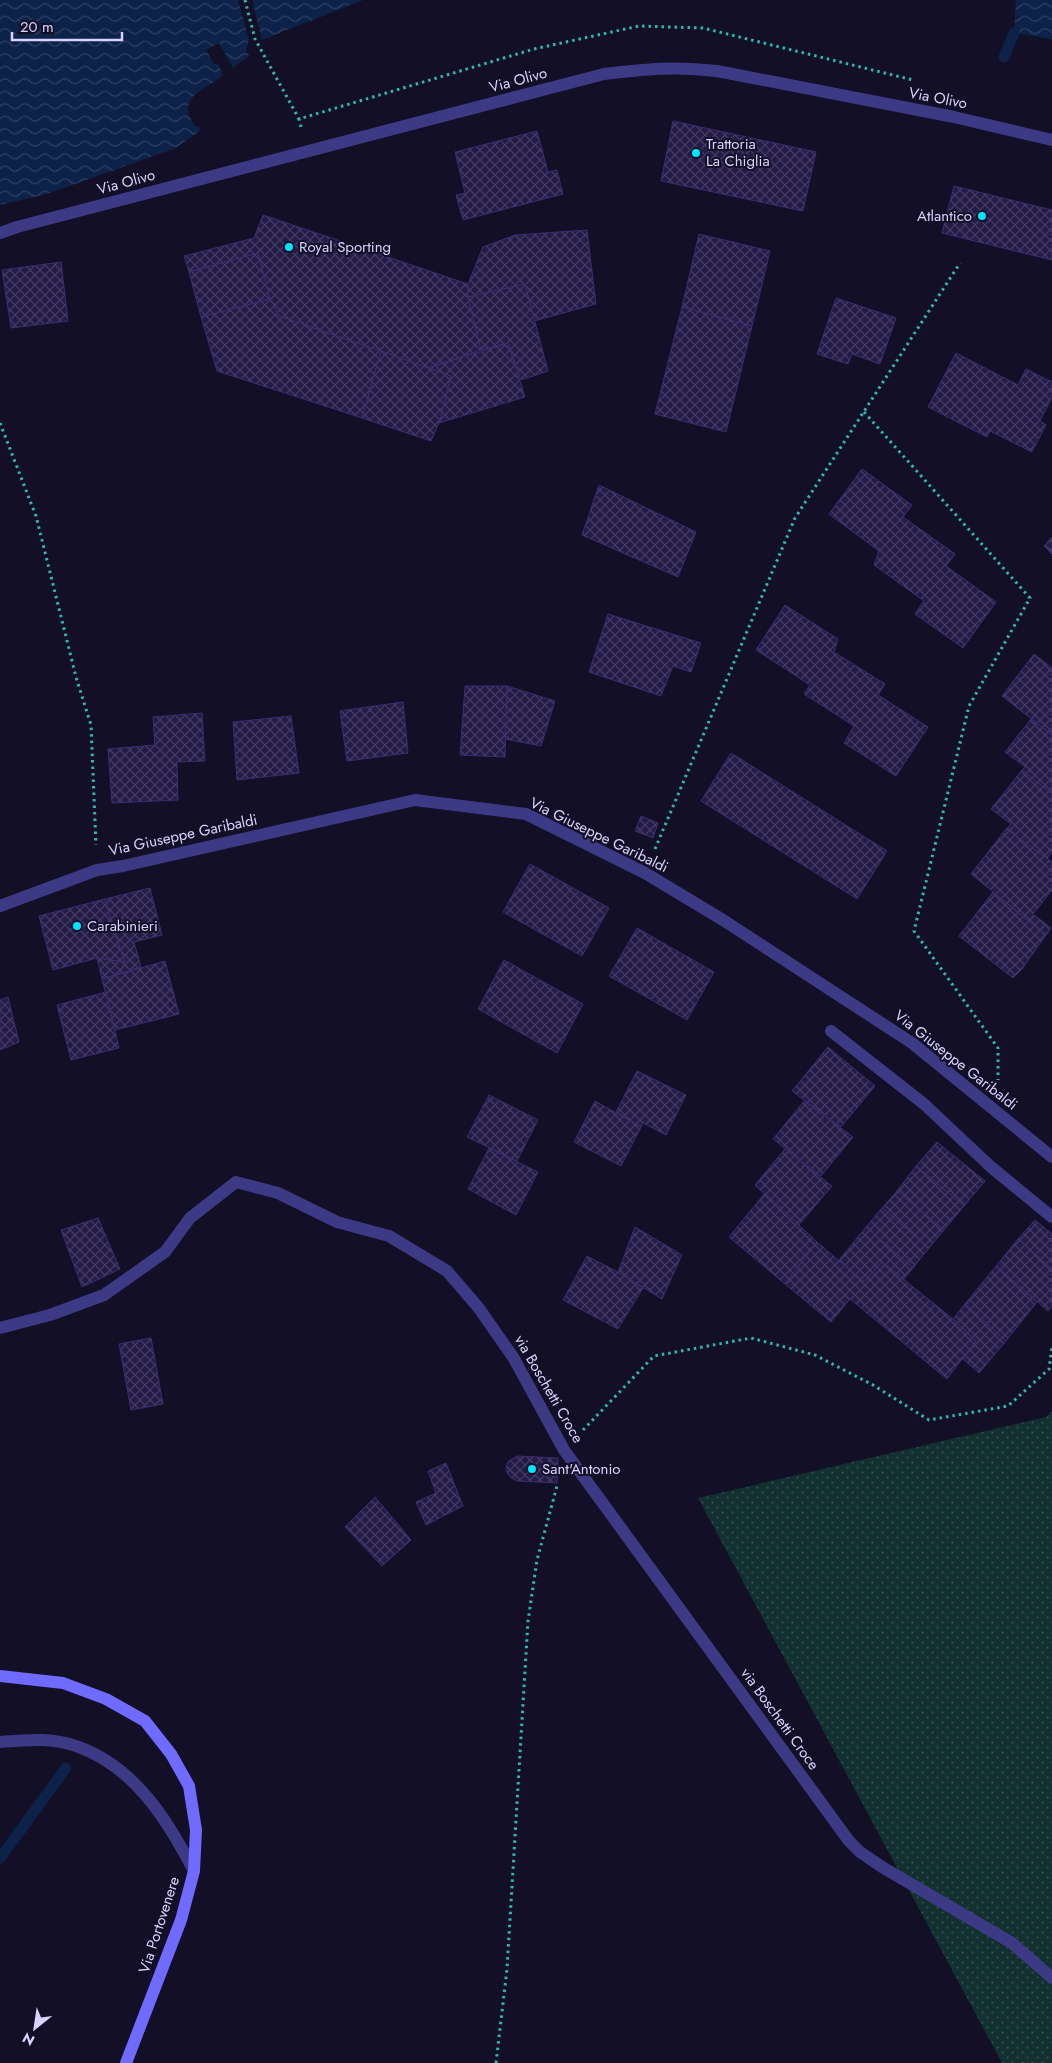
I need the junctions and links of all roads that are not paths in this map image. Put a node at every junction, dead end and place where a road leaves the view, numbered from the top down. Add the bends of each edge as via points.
1 (1052, 140) edge
2 (0, 233) edge
3 (0, 906) edge
4 (831, 1031) dead end
5 (1052, 1157) edge
6 (1052, 1217) edge
7 (0, 1328) edge
8 (0, 1676) edge
9 (0, 1742) edge
10 (194, 1871) junction
11 (1052, 1978) edge
12 (126, 2063) edge

1 - 2 street, Via Olivo via 954,117 717,71 660,67 604,74
3 - 5 street, Via Giuseppe Garibaldi via 98,870 415,800 526,814 645,873 724,920 912,1042
4 - 6 street via 924,1104 991,1167
7 - 11 street, via Boschetti Croce via 50,1315 104,1295 165,1252 190,1218 236,1182 278,1193 337,1222 389,1236 447,1270 513,1357 564,1450 849,1841 882,1866 1012,1943
8 - 10 main road, Via Portovenere via 63,1683 106,1699 144,1721 171,1754 189,1786 196,1830
9 - 10 street via 33,1739 76,1745 116,1766 144,1792 176,1836
10 - 12 main road, Via Portovenere via 181,1920

